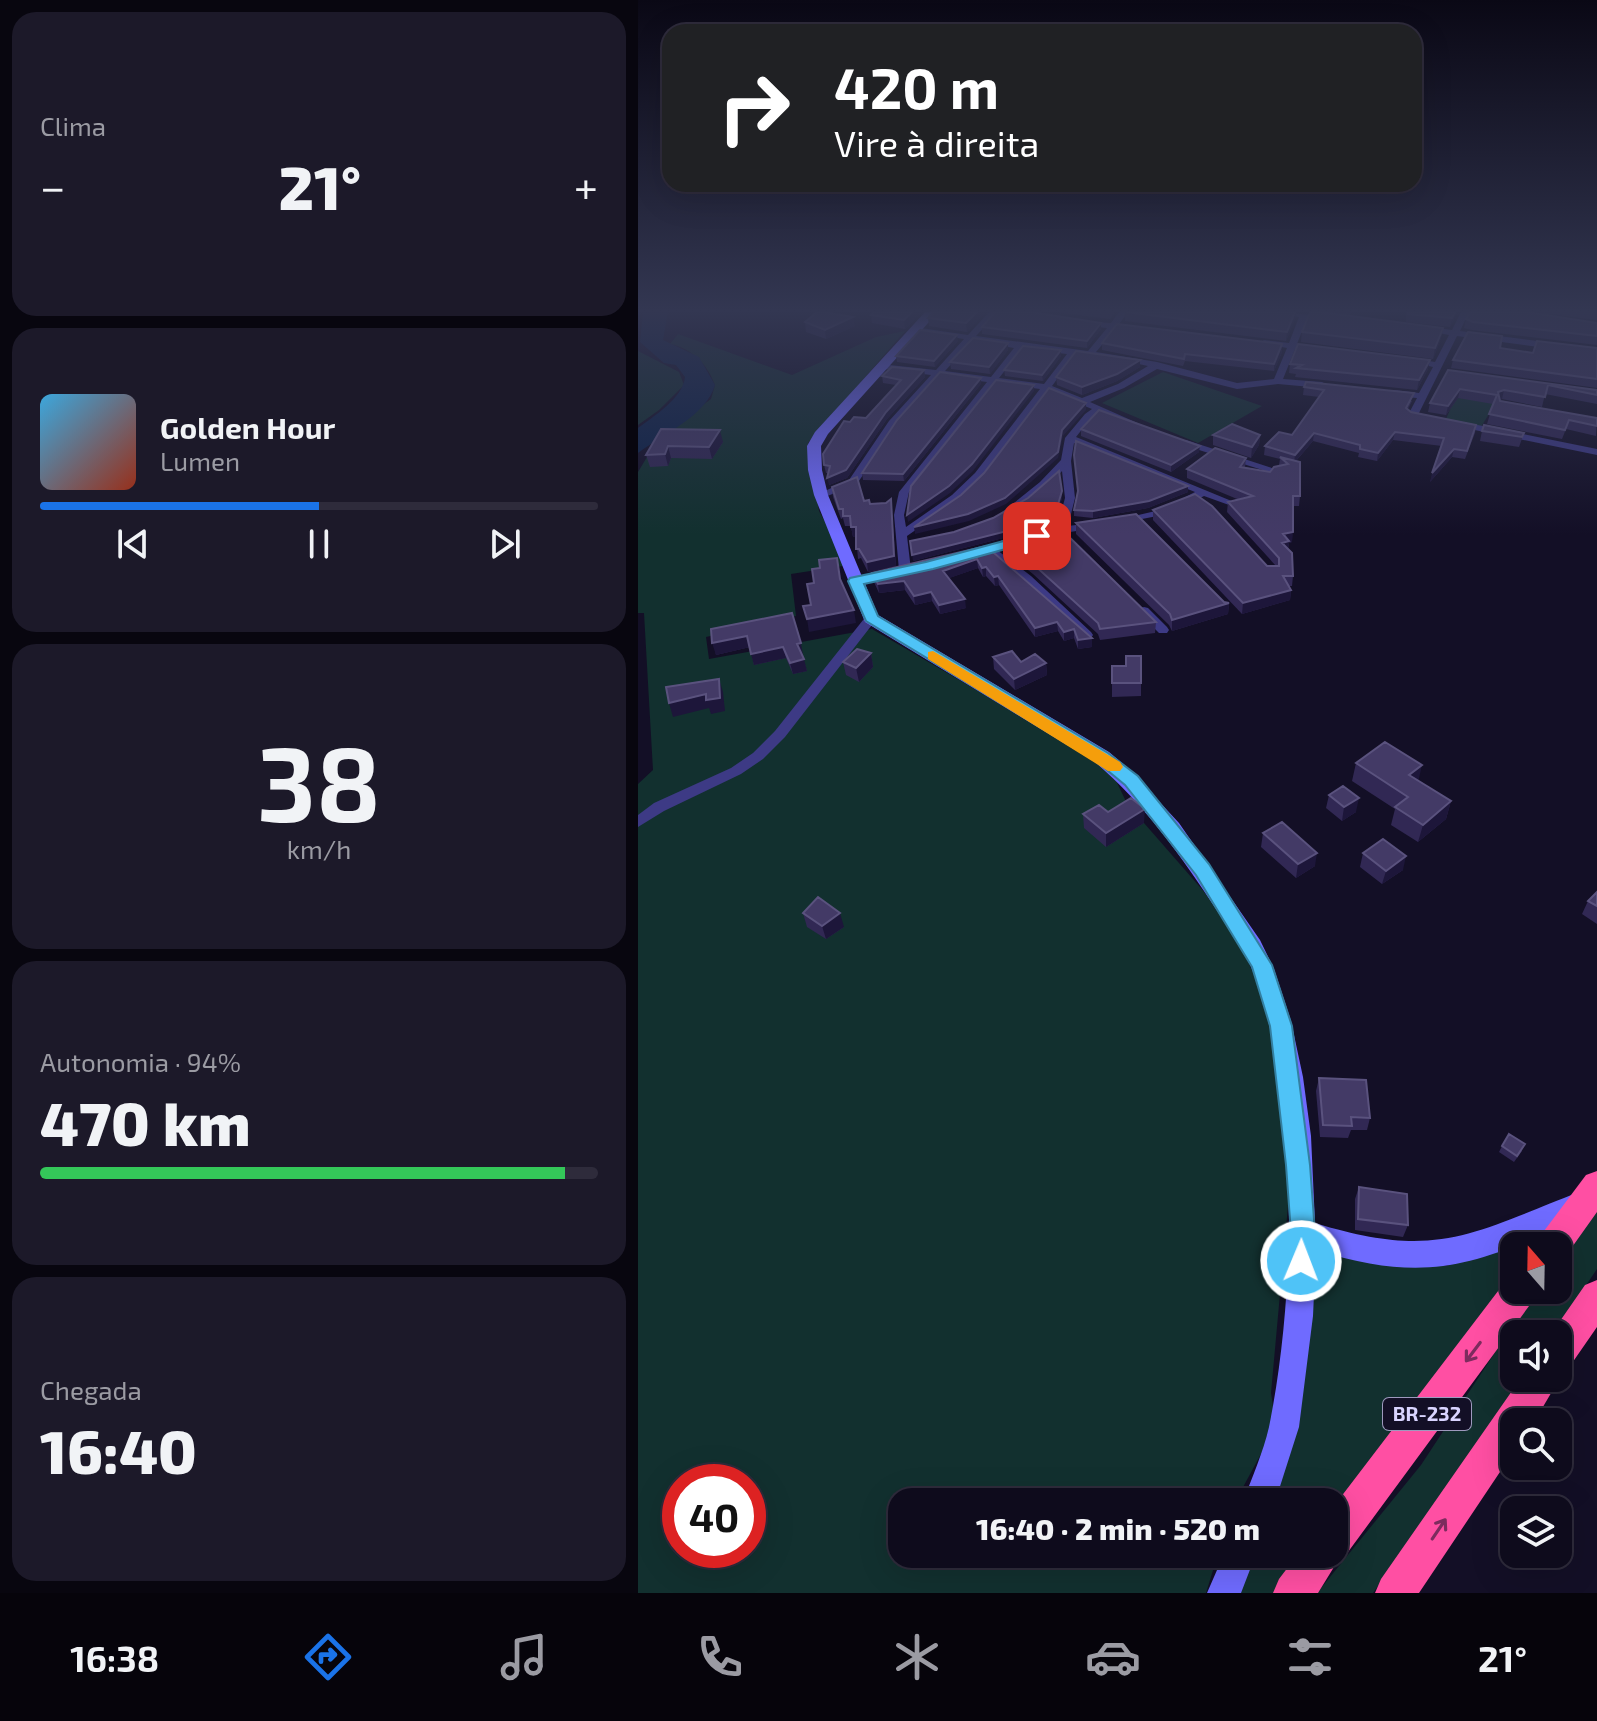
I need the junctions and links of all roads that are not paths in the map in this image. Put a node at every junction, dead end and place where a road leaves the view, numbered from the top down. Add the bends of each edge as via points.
1 (864, 386) edge
2 (924, 386) edge
3 (986, 386) edge
4 (1042, 386) edge
5 (1120, 386) edge
6 (1426, 386) edge
7 (1047, 387) junction
8 (1381, 391) edge
9 (1421, 396) junction
10 (1084, 401) junction
11 (1100, 408) junction
12 (1146, 429) edge
13 (1070, 438) junction
14 (1171, 438) edge
15 (1597, 452) edge
16 (1066, 461) junction
17 (1185, 472) edge
18 (1279, 472) edge
19 (1174, 478) junction
20 (1202, 492) junction
21 (821, 495) junction
22 (1229, 502) edge
23 (1219, 515) edge
24 (996, 519) edge
25 (1141, 519) junction
26 (1115, 522) edge
27 (1101, 524) edge
28 (1062, 530) junction
29 (1152, 530) edge
30 (902, 539) junction
31 (916, 540) edge
32 (1073, 541) edge
33 (988, 548) junction
34 (958, 557) edge
35 (855, 581) junction
36 (1129, 597) edge
37 (871, 618) junction
38 (1163, 630) dead end
39 (1092, 639) edge
40 (638, 822) edge
41 (1592, 1194) edge
42 (1564, 1232) edge
43 (1303, 1233) junction
44 (1597, 1297) edge
45 (1510, 1304) edge
46 (1572, 1334) edge
47 (1532, 1392) edge
48 (1264, 1488) edge
49 (1348, 1519) edge
50 (1234, 1568) edge
51 (1312, 1568) edge
52 (1224, 1593) edge
53 (1293, 1593) edge
54 (1395, 1593) edge

1 - 21 street via 814,446
2 - 21 street via 892,423 853,482
3 - 30 street via 904,492 899,515
4 - 7 street
5 - 10 street
6 - 9 street
7 - 10 street
7 - 30 street via 979,475
8 - 9 street
9 - 15 street via 1413,415
10 - 11 street
11 - 12 street
11 - 13 street
13 - 16 street
13 - 19 street
14 - 18 street via 1206,455
16 - 24 street
16 - 28 street via 1070,498
17 - 19 street
19 - 20 street
20 - 22 street
20 - 23 street
20 - 25 street
21 - 35 street
25 - 26 street
25 - 29 street
27 - 28 street
28 - 32 street
28 - 33 street
30 - 31 street
30 - 35 street via 911,569
33 - 34 street
33 - 39 street
35 - 37 street
36 - 38 street
37 - 40 street via 758,756
37 - 43 street via 1102,757 1132,781 1202,870 1262,965 1281,1026
41 - 42 highway
41 - 43 street via 1498,1240 1445,1257 1400,1258
43 - 48 street via 1283,1428
44 - 46 highway
45 -> 49 highway, BR-232
54 -> 47 highway, BR-232
50 - 52 street
51 - 53 highway

